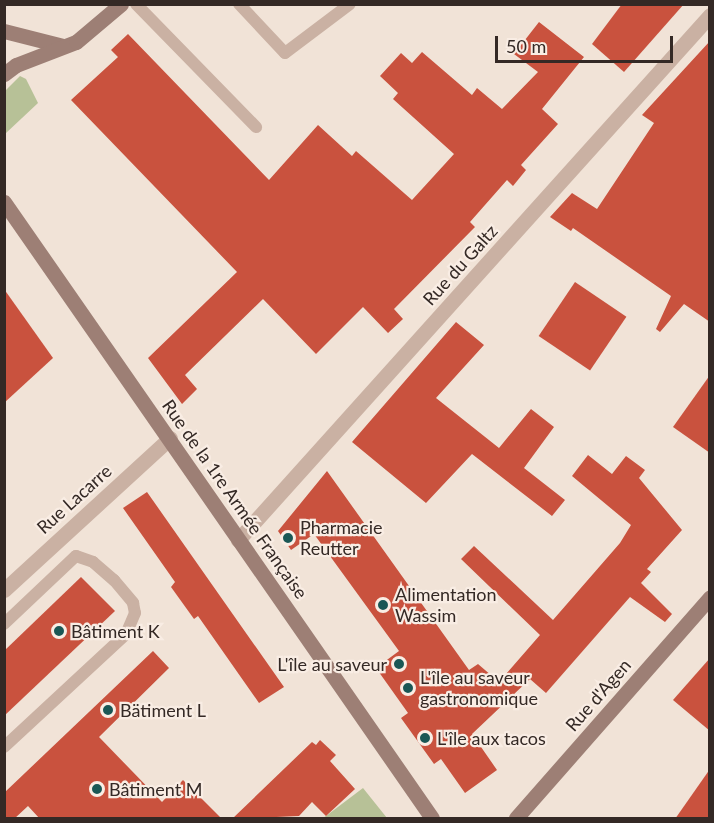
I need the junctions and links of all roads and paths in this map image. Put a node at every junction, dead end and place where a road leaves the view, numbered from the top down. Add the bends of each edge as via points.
1 (121, 4) edge
2 (136, 4) edge
3 (239, 4) edge
4 (350, 4) edge
5 (710, 15) edge
6 (4, 31) edge
7 (63, 46) junction
8 (4, 74) edge
9 (256, 127) dead end
10 (4, 202) edge
11 (170, 438) junction
12 (238, 540) junction
13 (4, 590) edge
14 (710, 597) edge
15 (4, 624) edge
16 (4, 747) edge
17 (432, 819) edge
18 (516, 819) edge

1 - 7 main road via 90,33
2 - 9 lane
3 - 4 lane via 285,53
5 - 12 street, Rue du Galtz
6 - 7 main road
7 - 8 main road
10 - 11 main road, Rue de la 1re Armée Française
11 - 12 main road, Rue de la 1re Armée Française
11 - 13 street, Rue Lacarre
12 - 17 main road, Rue de la 1re Armée Française
14 - 18 main road, Rue d'Agen
15 - 16 lane via 76,556 93,562 114,580 133,603 135,613 126,634

